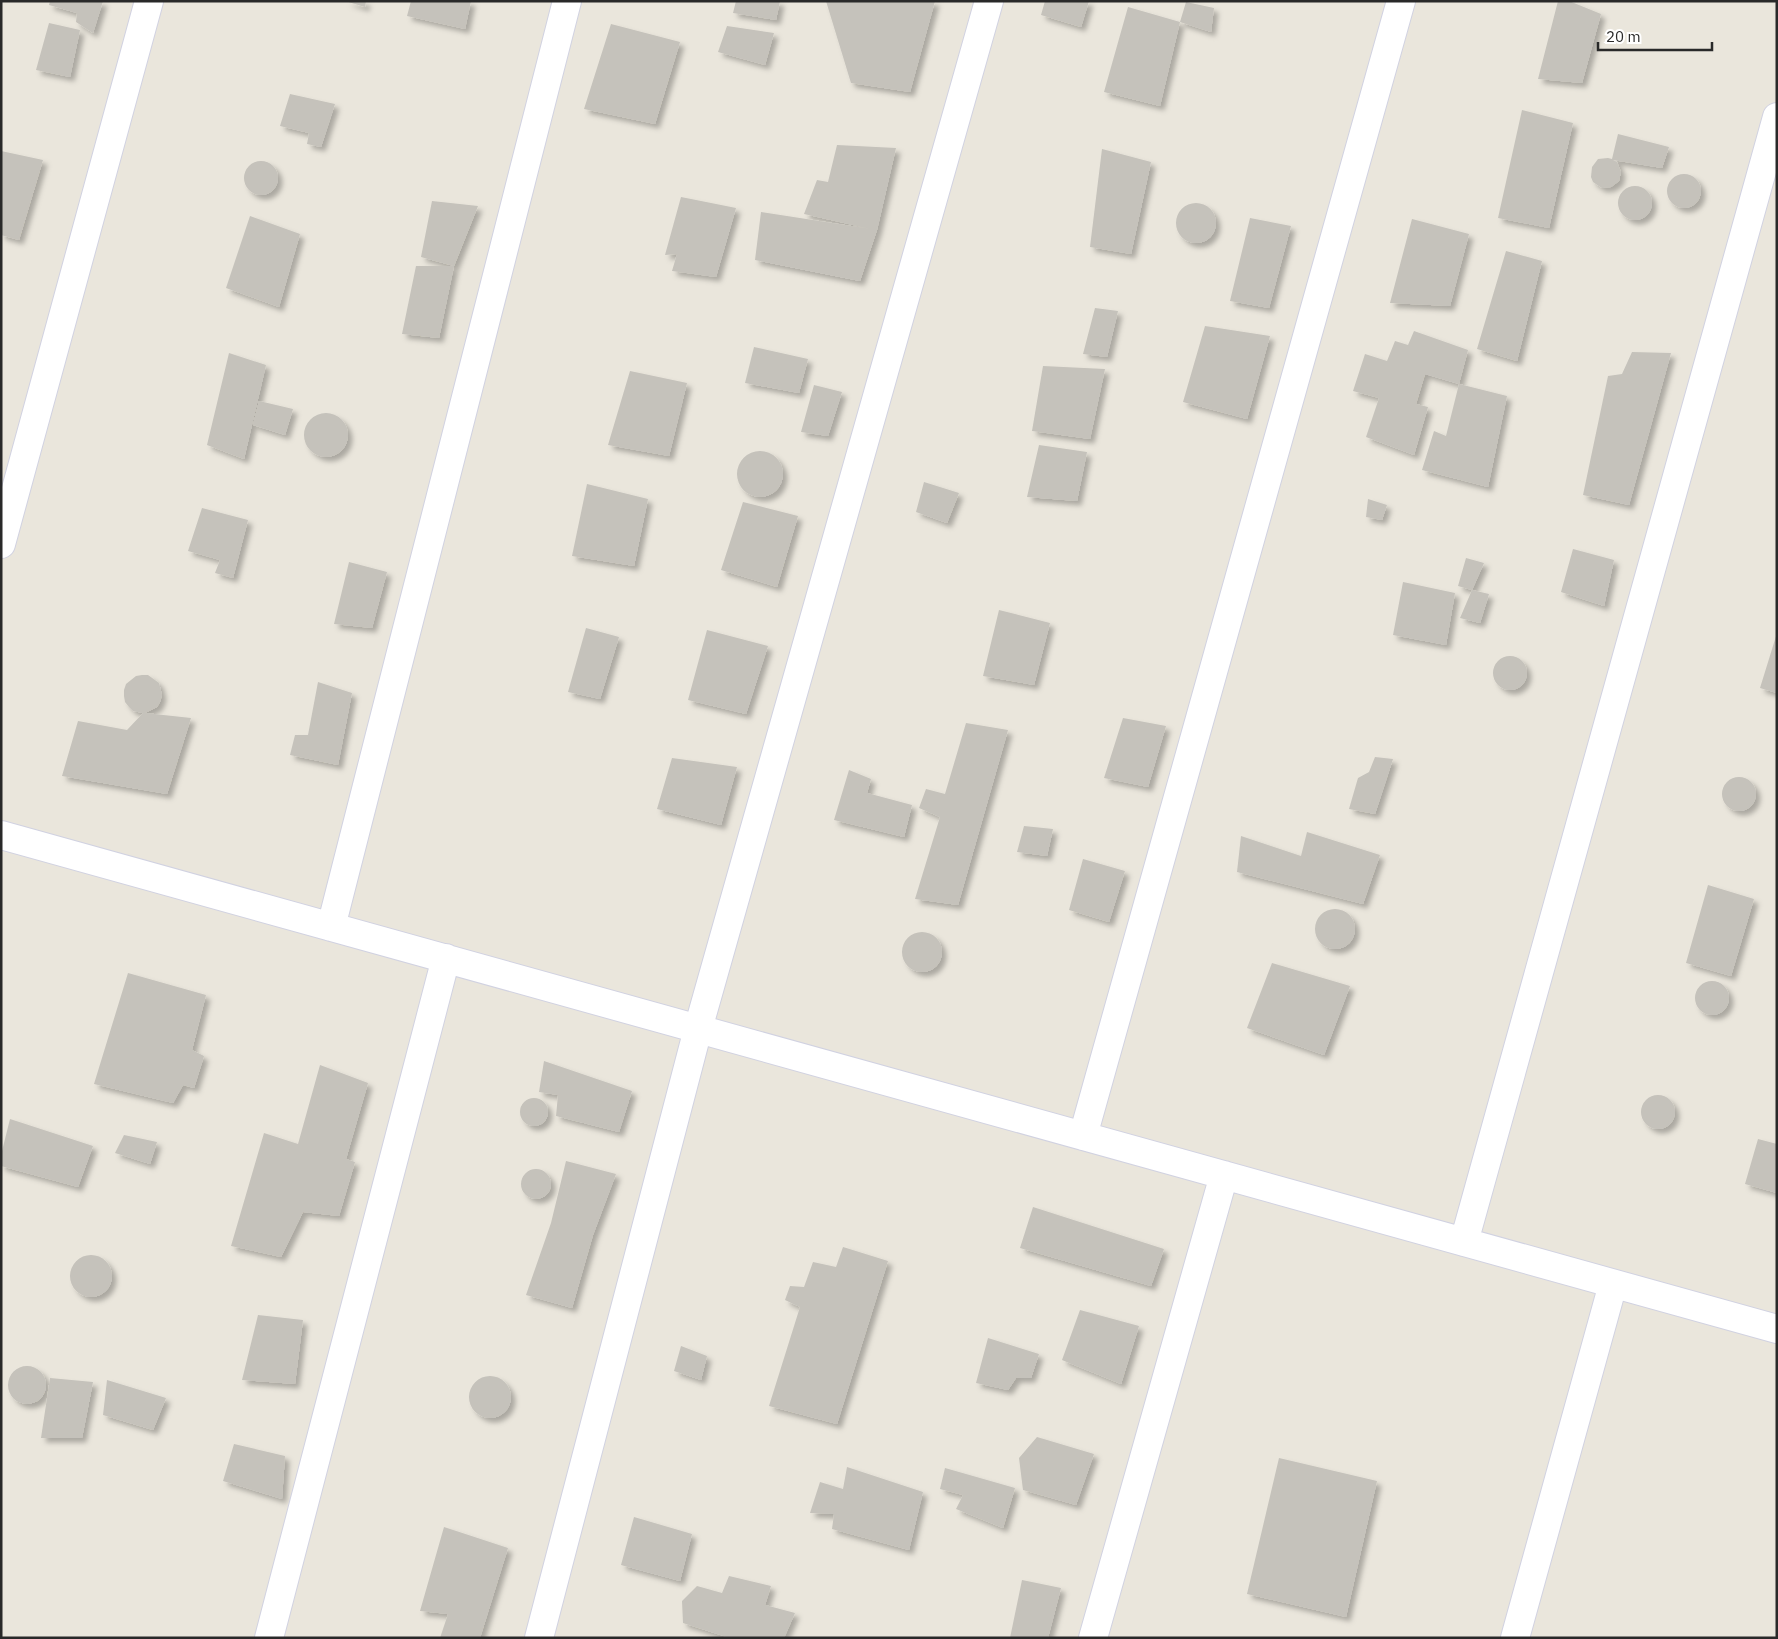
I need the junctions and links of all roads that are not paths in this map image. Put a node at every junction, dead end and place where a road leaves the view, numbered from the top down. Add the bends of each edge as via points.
1 (149, 1) edge
2 (567, 1) edge
3 (988, 1) edge
4 (1401, 1) edge
5 (1777, 117) edge
6 (1, 544) edge
7 (1, 835) edge
8 (331, 927) junction
9 (446, 958) junction
10 (698, 1029) junction
11 (1084, 1136) junction
12 (1224, 1176) junction
13 (1464, 1242) junction
14 (1613, 1284) junction
15 (1777, 1329) edge
16 (269, 1638) edge
17 (539, 1638) edge
18 (1093, 1638) edge
19 (1515, 1638) edge

1 - 6 street
2 - 8 street
3 - 10 street
4 - 11 street
5 - 13 street
7 - 8 street
8 - 9 street
9 - 10 street
9 - 16 street
10 - 11 street
10 - 17 street
11 - 12 street
12 - 13 street
12 - 18 street
13 - 14 street
14 - 15 street
14 - 19 street

